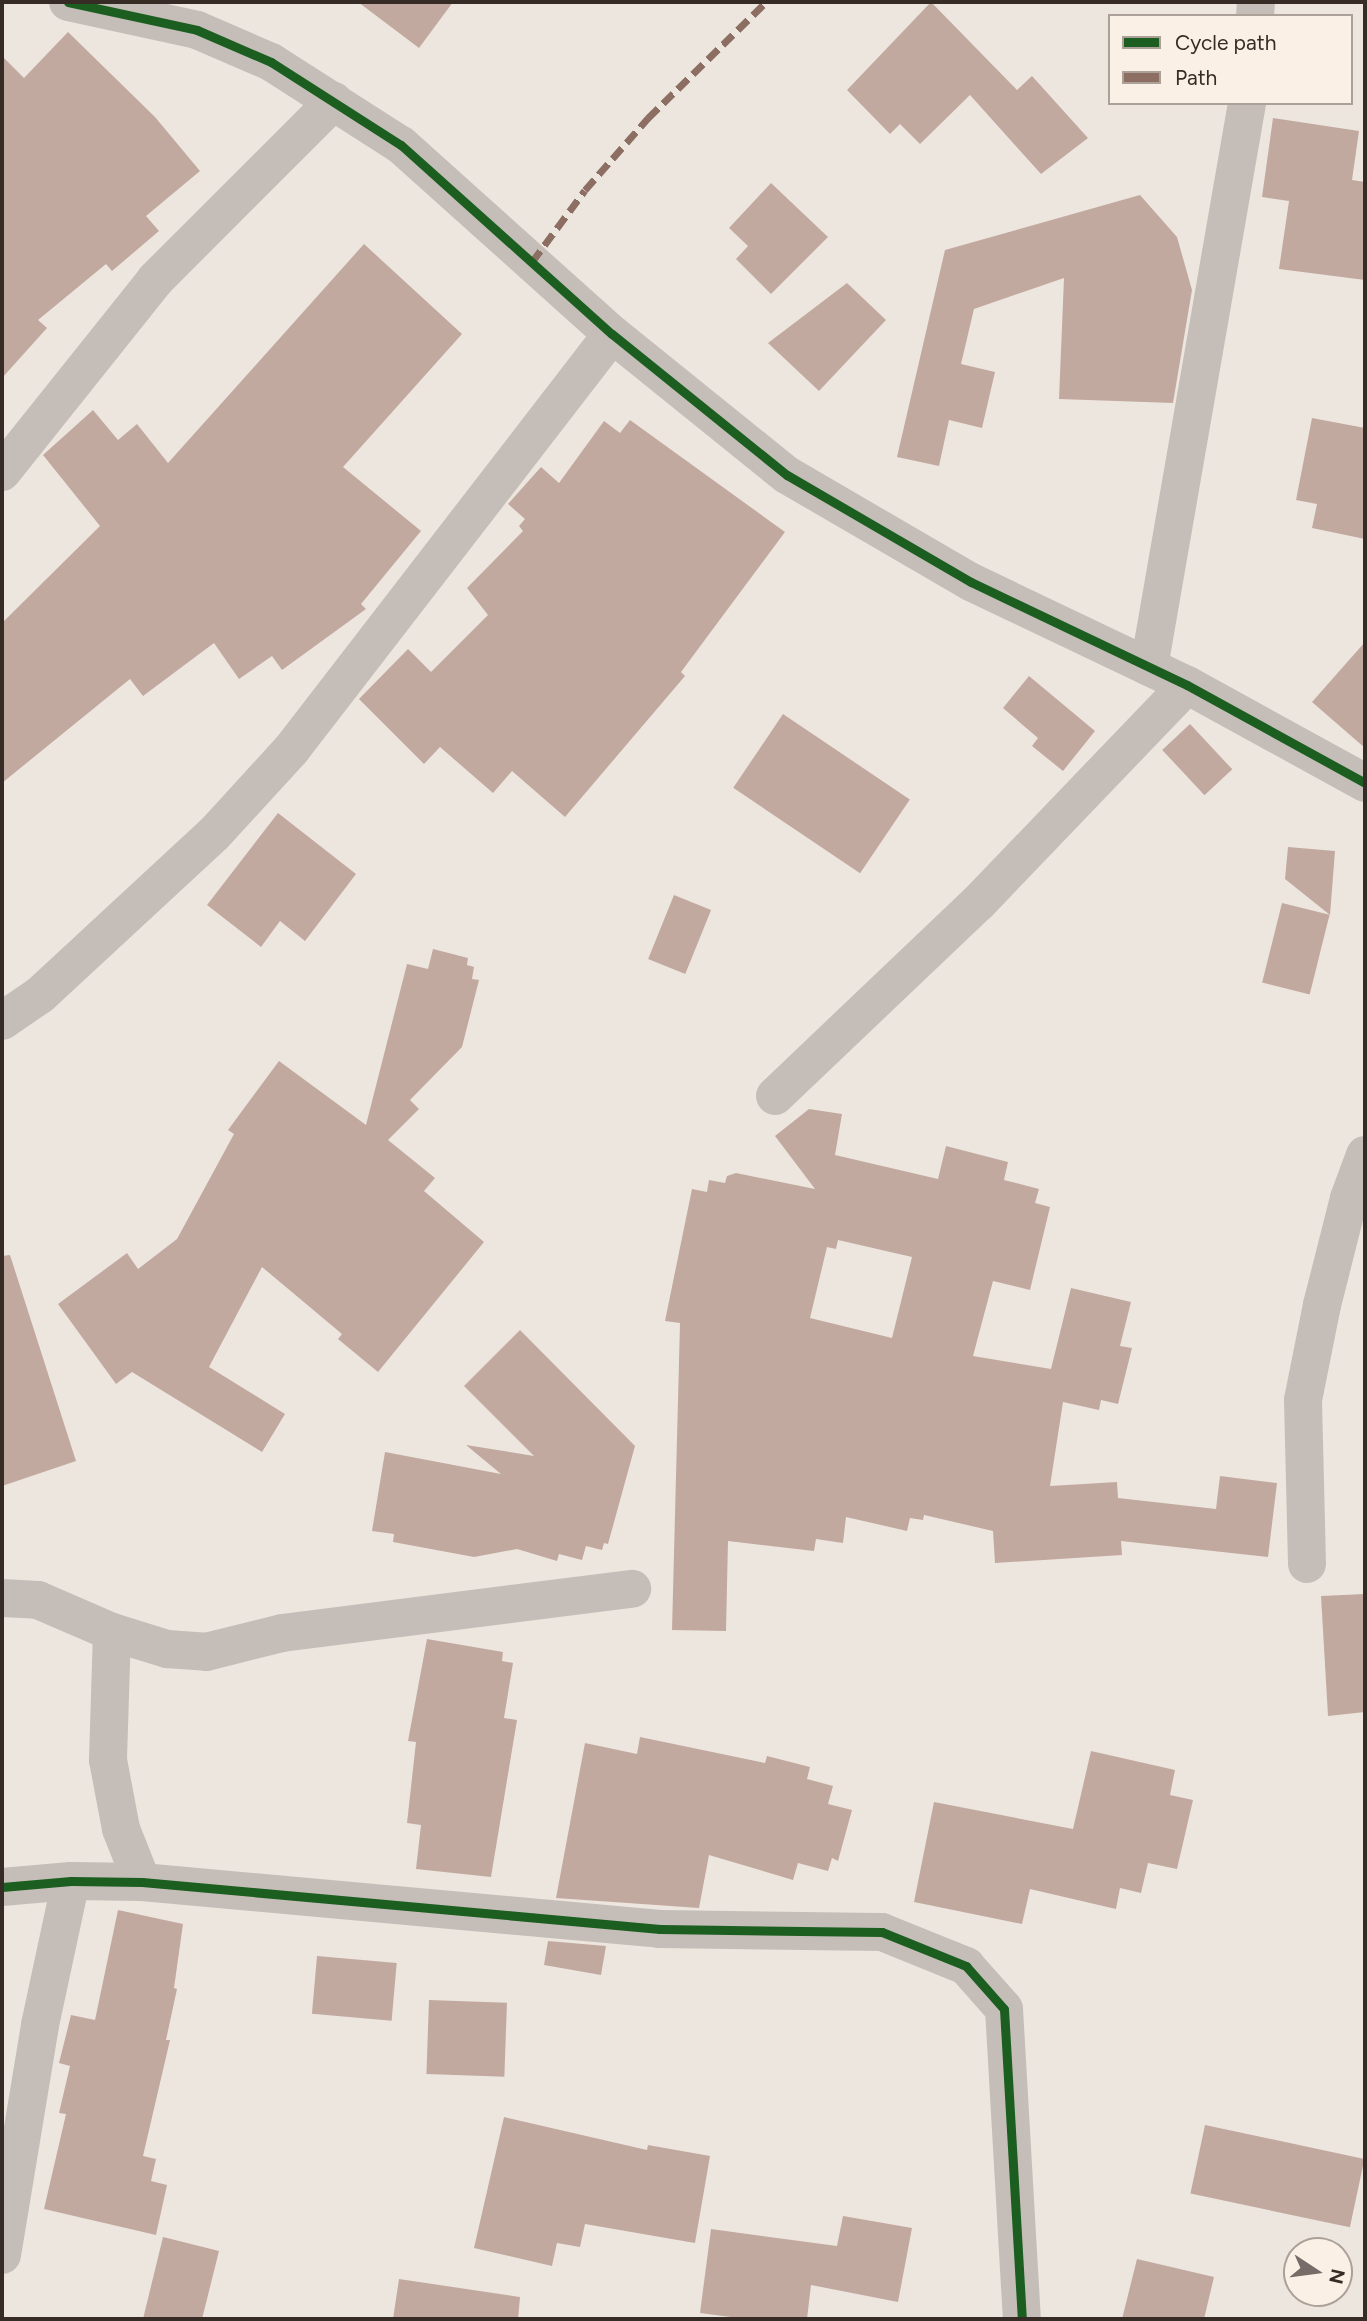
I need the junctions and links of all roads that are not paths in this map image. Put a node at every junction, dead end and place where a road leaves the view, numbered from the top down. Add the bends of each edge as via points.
1 (68, 2) edge
2 (334, 101) junction
3 (1247, 105) edge
4 (612, 334) junction
5 (2, 472) edge
6 (1149, 667) junction
7 (1187, 685) junction
8 (1365, 783) edge
9 (2, 1021) edge
10 (775, 1096) dead end
11 (1365, 1155) edge
12 (1307, 1564) dead end
13 (632, 1588) dead end
14 (2, 1598) edge
15 (111, 1632) junction
16 (71, 1881) junction
17 (142, 1882) junction
18 (2, 1887) edge
19 (2, 2255) edge
20 (1022, 2319) edge

1 - 2 street via 197,30 271,62
2 - 4 street via 401,145
2 - 5 street via 155,280
3 - 6 street
4 - 6 street via 787,475 971,582
4 - 9 street via 291,750 214,834 40,995
6 - 7 street
7 - 8 street
7 - 10 street via 978,903
11 - 12 street via 1346,1211 1303,1400
13 - 15 street via 282,1633 206,1652 167,1649
14 - 15 street via 38,1601
15 - 17 street via 108,1760 121,1829
16 - 17 street
16 - 18 street
16 - 19 street via 40,2025
17 - 20 street via 660,1929 882,1932 966,1966 1004,2009

